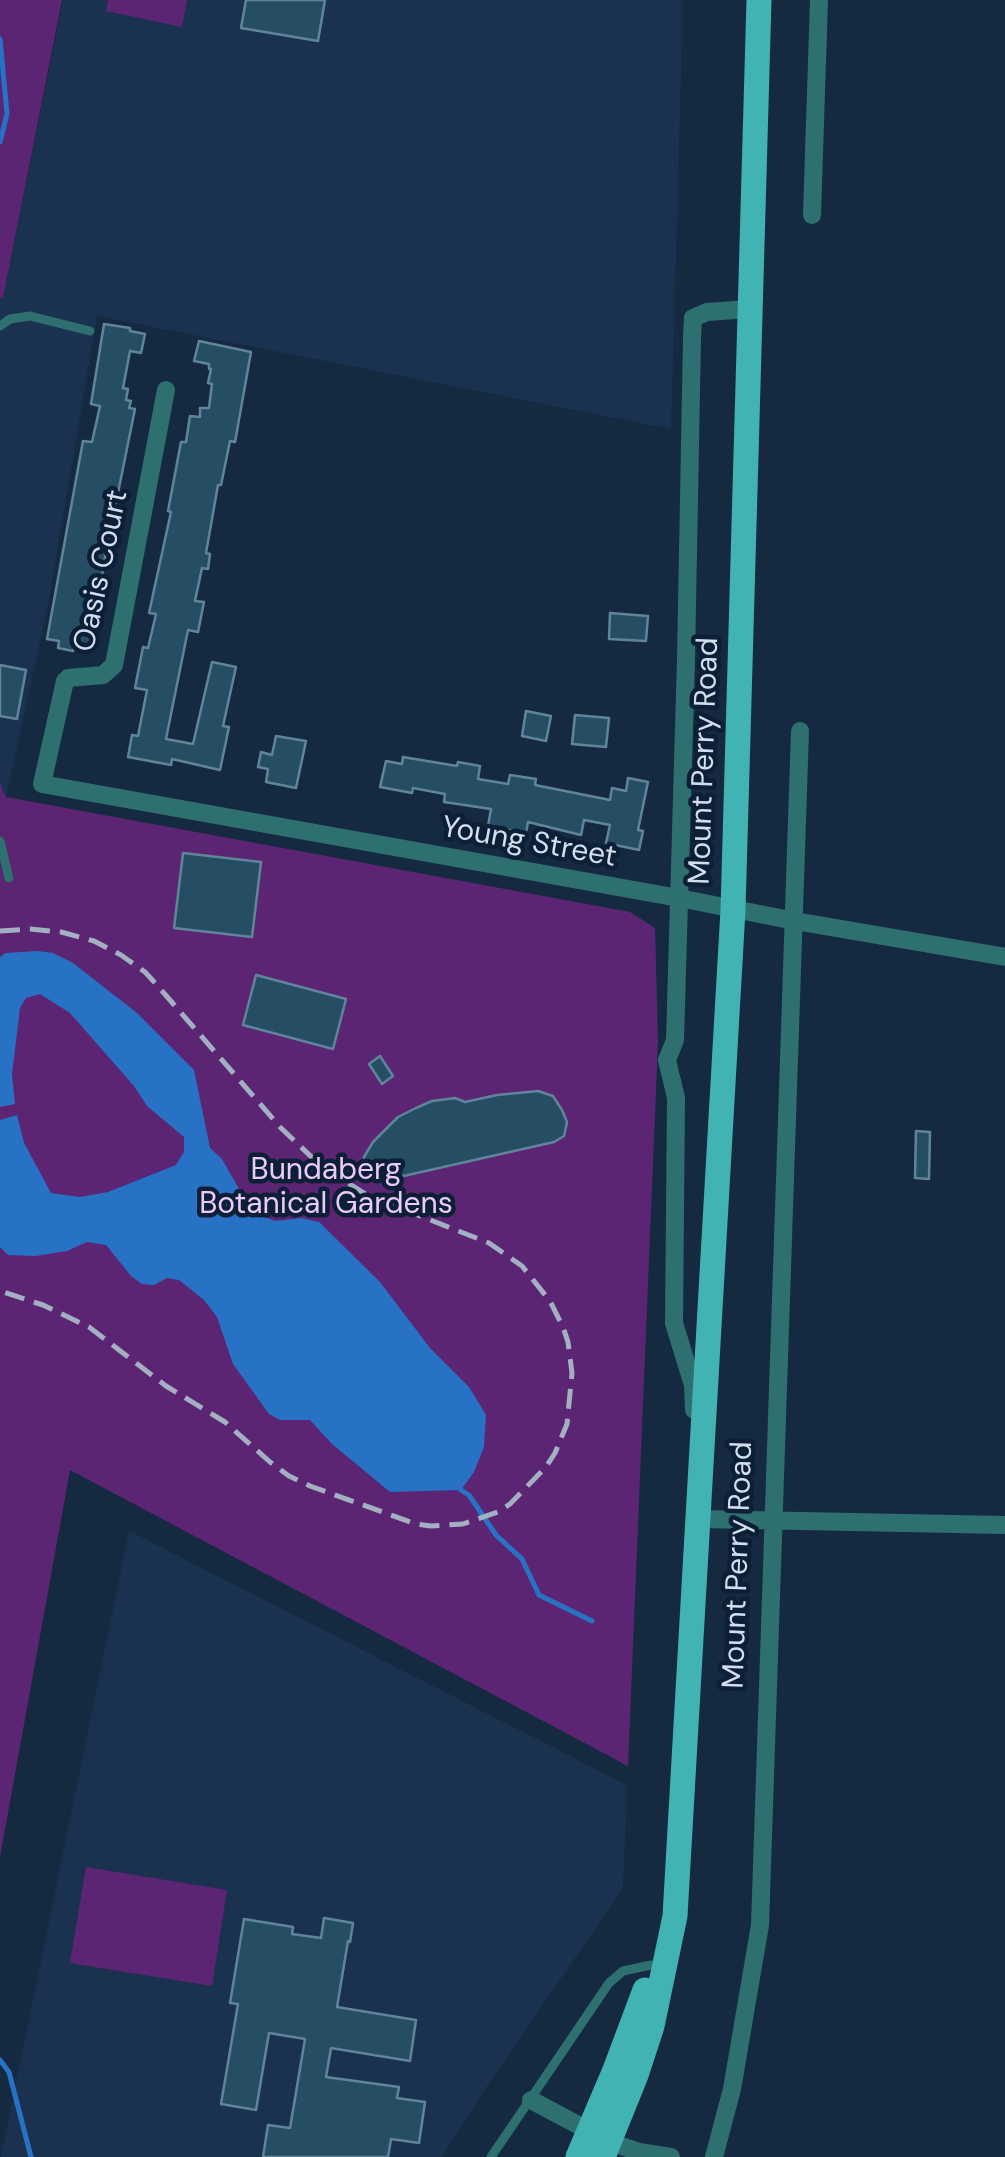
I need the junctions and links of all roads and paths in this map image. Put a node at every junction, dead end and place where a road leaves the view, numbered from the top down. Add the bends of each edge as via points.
1 (757, 0) edge
2 (818, 0) edge
3 (812, 216) dead end
4 (749, 309) junction
5 (0, 326) edge
6 (90, 331) dead end
7 (167, 384) dead end
8 (800, 732) dead end
9 (42, 784) joint
10 (0, 841) edge
11 (9, 878) dead end
12 (679, 898) junction
13 (733, 910) junction
14 (795, 921) junction
15 (1005, 957) edge
16 (699, 1507) junction
17 (772, 1520) junction
18 (1005, 1526) edge
19 (678, 1852) junction
20 (651, 1965) junction
21 (531, 2100) junction
22 (601, 2143) edge
23 (491, 2157) edge
24 (578, 2157) edge
25 (671, 2157) edge
26 (714, 2157) edge

1 - 4 main road, Mount Perry Road
2 - 3 street
4 - 12 street, Mount Perry Road via 693,318
4 - 13 main road, Mount Perry Road
5 - 6 lane via 30,316
7 - 9 street, Oasis Court via 114,665 103,676 64,681
8 - 14 street, Mount Perry Road
9 - 12 street, Young Street
10 - 11 lane
12 - 13 street, Young Street
12 - 16 street, Mount Perry Road via 675,1040 667,1060 676,1098 674,1323 692,1384
13 - 14 street, Young Street
13 - 16 main road, Mount Perry Road
14 - 15 street, Young Street
14 - 17 street, Mount Perry Road
16 - 17 street
16 - 19 main road, Mount Perry Road
17 - 18 street
17 - 26 street, Mount Perry Road via 760,1925
19 - 20 main road, Mount Perry Road
19 - 22 main road, Mount Perry Road via 675,1916 652,2026
20 - 21 lane via 609,1982
20 - 22 main road, Mount Perry Road
21 - 22 street
21 - 23 lane
22 - 24 main road, Mount Perry Road
22 - 25 street

